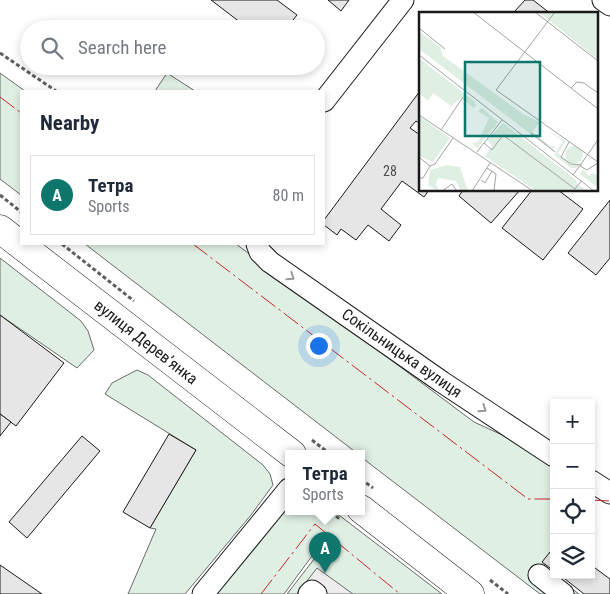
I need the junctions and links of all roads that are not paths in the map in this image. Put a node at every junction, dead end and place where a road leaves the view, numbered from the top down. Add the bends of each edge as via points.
1 (403, 0) edge
2 (603, 0) edge
3 (610, 5) edge
4 (325, 100) edge
5 (0, 229) edge
6 (20, 244) edge
7 (21, 245) edge
8 (257, 245) edge
9 (287, 450) edge
10 (550, 453) edge
11 (595, 484) edge
12 (610, 493) edge
13 (285, 494) edge
14 (365, 511) edge
15 (539, 575) dead end
16 (203, 594) edge
17 (310, 594) edge
18 (316, 594) edge
19 (470, 594) edge
20 (563, 594) edge

1 - 4 street
2 - 3 street
5 - 6 main road, вулиця Дерев’янка
7 - 9 main road, вулиця Дерев’янка
8 -> 10 street, Сокільницька вулиця via 270,262
11 - 12 street
13 - 16 street
14 - 19 main road
15 - 20 street
17 - 18 street via 312,591

